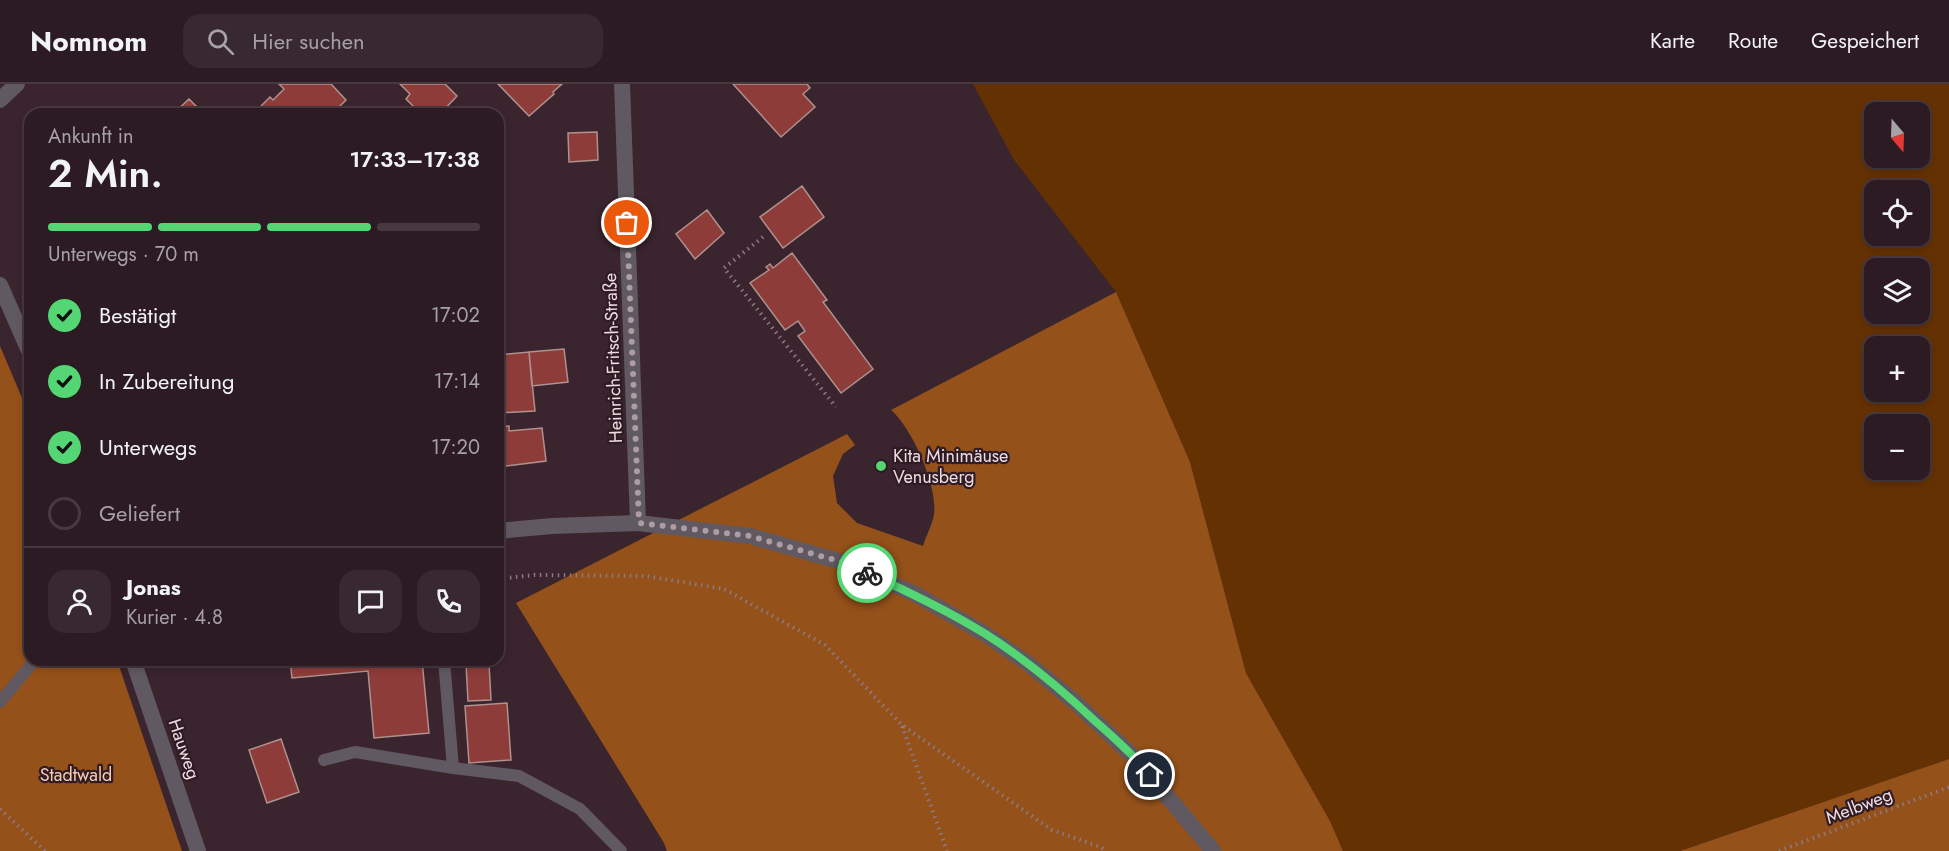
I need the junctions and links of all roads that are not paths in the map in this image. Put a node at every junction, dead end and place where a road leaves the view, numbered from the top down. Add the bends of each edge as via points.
1 (16, 84) edge
2 (622, 84) edge
3 (0, 100) edge
4 (0, 285) edge
5 (24, 339) edge
6 (639, 523) junction
7 (504, 530) edge
8 (30, 666) edge
9 (135, 666) edge
10 (444, 666) edge
11 (0, 702) edge
12 (324, 760) dead end
13 (453, 768) junction
14 (198, 851) edge
15 (621, 851) edge
16 (1213, 851) edge

1 - 3 street
2 - 6 street, Heinrich-Fritsch-Straße
4 - 5 street
6 - 7 street
6 - 16 street via 750,536 842,562 915,594 985,634 1069,697 1136,759
8 - 11 lane
9 - 14 street, Hauweg
10 - 13 lane
12 - 13 lane via 355,752
13 - 15 lane via 519,776 580,809

